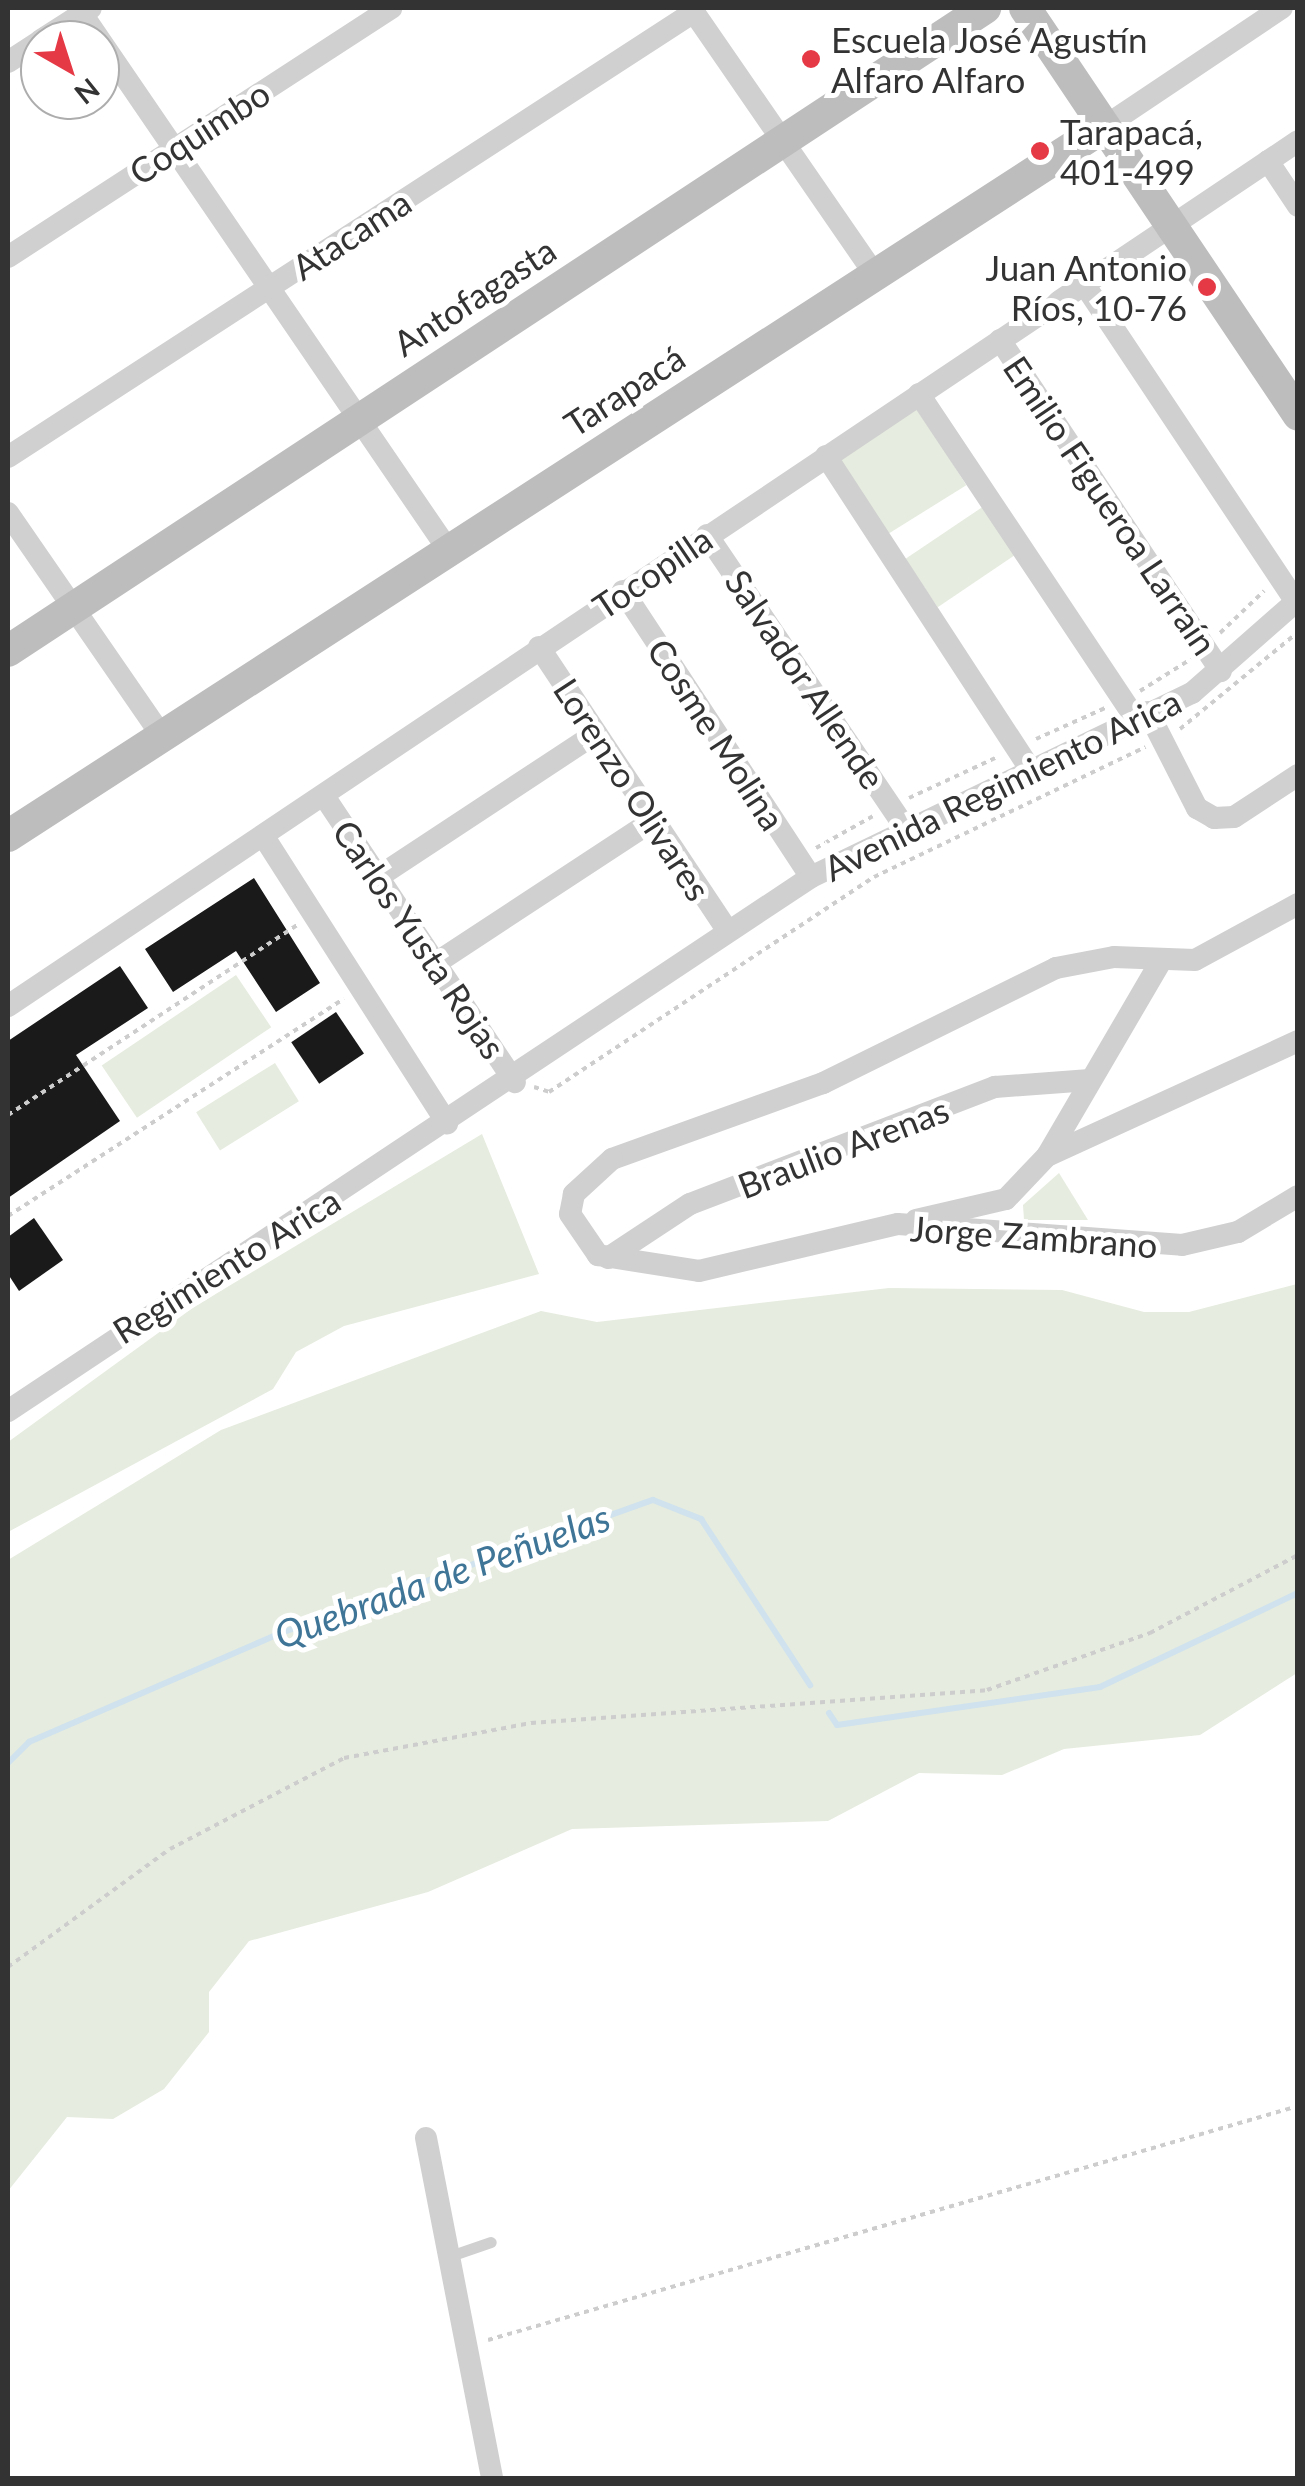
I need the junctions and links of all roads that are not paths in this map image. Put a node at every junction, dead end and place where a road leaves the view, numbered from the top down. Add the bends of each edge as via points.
1 (390, 8) edge
2 (986, 8) edge
3 (1025, 8) edge
4 (1282, 8) edge
5 (84, 10) edge
6 (693, 10) edge
7 (1104, 127) junction
8 (783, 141) junction
9 (1298, 141) edge
10 (174, 148) junction
11 (1268, 161) junction
12 (1298, 206) edge
13 (1170, 226) junction
14 (8, 257) edge
15 (875, 275) junction
16 (1084, 284) junction
17 (269, 287) junction
18 (1000, 340) junction
19 (919, 394) junction
20 (1298, 414) edge
21 (359, 419) junction
22 (826, 456) junction
23 (8, 457) edge
24 (8, 513) edge
25 (707, 535) junction
26 (449, 550) junction
27 (623, 591) junction
28 (1297, 601) edge
29 (73, 608) junction
30 (539, 647) junction
31 (8, 650) edge
32 (1221, 671) junction
33 (1142, 715) junction
34 (596, 733) junction
35 (162, 736) junction
36 (1029, 766) junction
37 (1298, 775) edge
38 (324, 796) junction
39 (654, 820) junction
40 (904, 824) junction
41 (8, 836) edge
42 (264, 837) junction
43 (378, 877) junction
44 (811, 877) junction
45 (1298, 904) edge
46 (726, 930) junction
47 (1160, 961) junction
48 (436, 963) junction
49 (8, 1006) edge
50 (1298, 1041) edge
51 (1090, 1080) junction
52 (515, 1082) junction
53 (448, 1124) junction
54 (1047, 1156) junction
55 (1298, 1196) edge
56 (1006, 1198) junction
57 (898, 1224) junction
58 (1008, 1235) junction
59 (608, 1258) junction
60 (8, 1411) edge
61 (426, 2138) dead end
62 (491, 2242) dead end
63 (450, 2256) junction
64 (492, 2478) edge

1 - 10 street, Coquimbo
2 - 8 main road, Antofagasta
3 - 7 main road
4 - 7 street, Tarapacá
5 - 10 street
6 - 8 street
6 - 17 street, Atacama
7 - 13 main road
7 - 15 main road, Tarapacá
8 - 15 street
8 - 21 main road, Antofagasta
9 - 11 street, Tocopilla
10 - 14 street, Coquimbo
10 - 17 street
11 - 12 street
11 - 13 street, Tocopilla
13 - 16 street, Tocopilla
13 - 20 main road
15 - 26 main road, Tarapacá
16 - 18 street, Tocopilla
16 - 28 street
17 - 21 street
17 - 23 street, Atacama
18 - 19 street, Tocopilla
18 - 32 street, Emilio Figueroa Larraín
19 - 22 street, Tocopilla
19 - 33 street
21 - 26 street
21 - 29 main road, Antofagasta
22 - 25 street, Tocopilla
22 - 36 street
24 - 29 street
25 - 27 street, Tocopilla
25 - 40 street, Salvador Allende
26 - 35 main road, Tarapacá
27 - 30 street, Tocopilla
27 - 44 street, Cosme Molina
28 - 32 street, Avenida Regimiento Arica
29 - 31 main road, Antofagasta
29 - 35 street
30 - 34 street, Lorenzo Olivares
30 - 38 street, Tocopilla
32 - 33 street, Avenida Regimiento Arica
33 - 36 street, Avenida Regimiento Arica
33 - 37 street via 1197,808 1214,818 1234,817
34 - 39 street, Lorenzo Olivares
34 - 43 street
35 - 41 main road, Tarapacá
36 - 40 street, Avenida Regimiento Arica
38 - 42 street, Tocopilla
38 - 43 street, Carlos Yusta Rojas
39 - 46 street, Lorenzo Olivares
39 - 48 street
40 - 44 street, Avenida Regimiento Arica
42 - 49 street, Tocopilla
42 - 53 street
43 - 48 street, Carlos Yusta Rojas
44 - 46 street, Avenida Regimiento Arica
45 - 47 street via 1209,956
46 - 52 street, Avenida Regimiento Arica
47 - 51 street
47 - 59 street via 1056,968 824,1083 624,1152 574,1194 576,1234
48 - 52 street, Carlos Yusta Rojas
50 - 54 street
51 - 54 street
51 - 59 street, Braulio Arenas via 995,1086 690,1204
52 - 53 street, Avenida Regimiento Arica
53 - 60 street, Regimiento Arica
54 - 56 street
55 - 58 street, Jorge Zambrano via 1238,1232 1182,1245
56 - 57 street
56 - 58 street
57 - 58 street, Jorge Zambrano
57 - 59 street, Jorge Zambrano via 700,1271
61 - 63 street
62 - 63 lane
63 - 64 street

